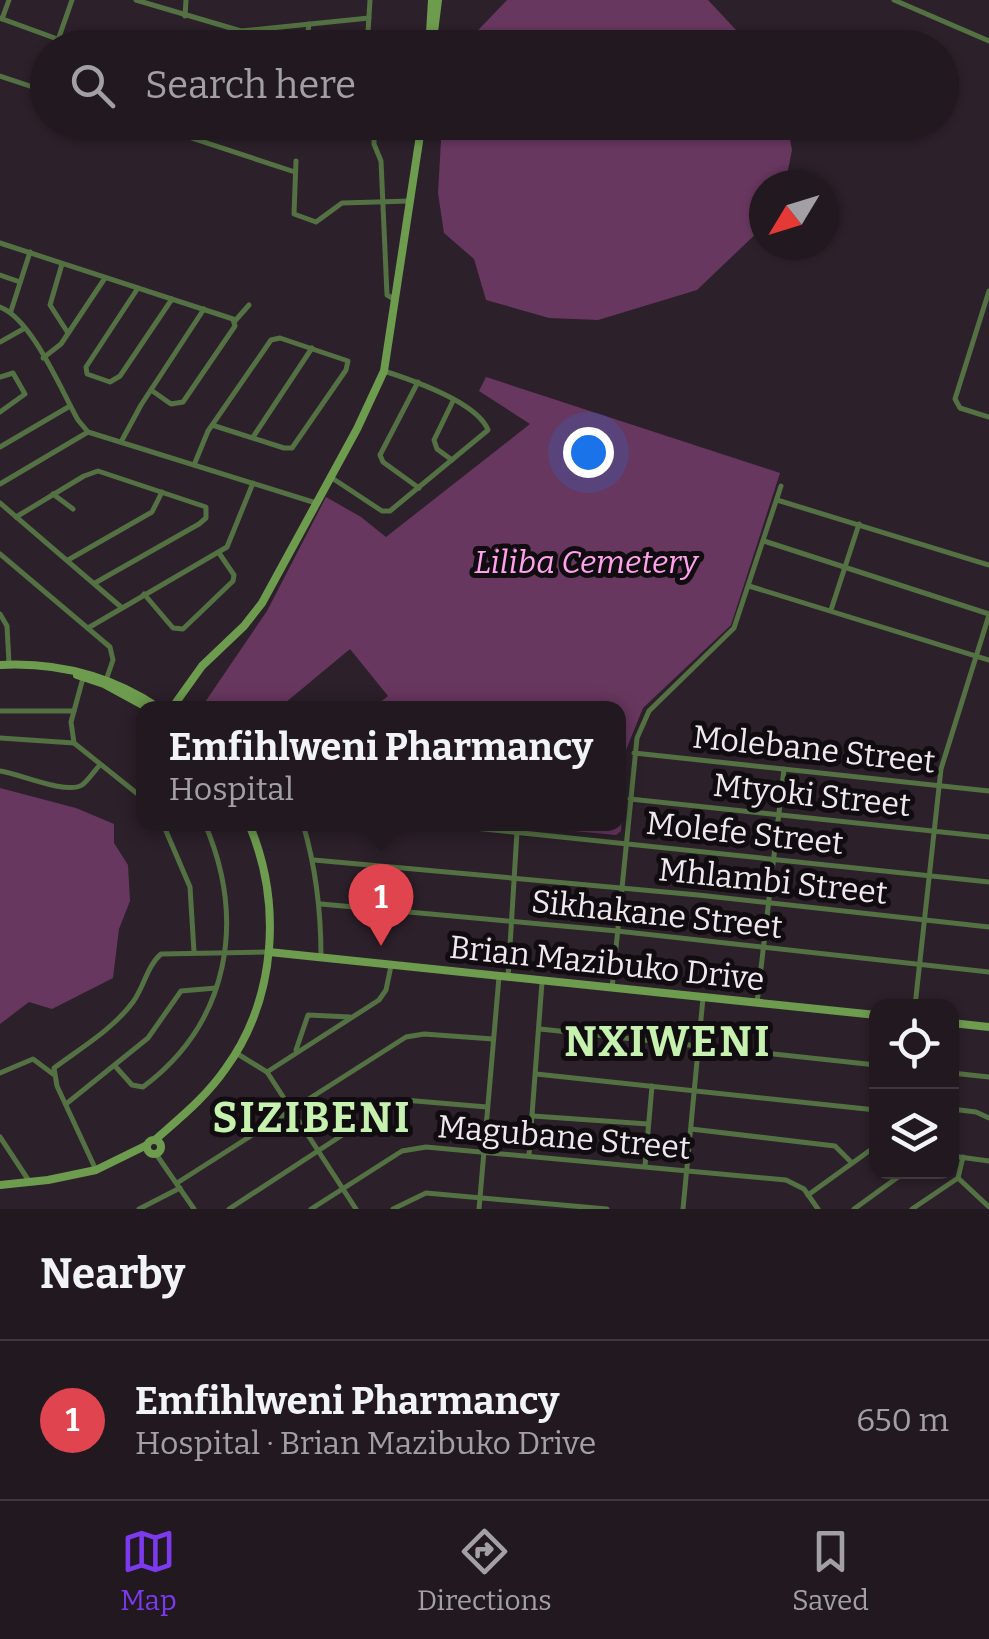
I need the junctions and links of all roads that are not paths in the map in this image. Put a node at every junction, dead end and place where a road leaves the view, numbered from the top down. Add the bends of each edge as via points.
1 (8, 0) edge
2 (72, 0) edge
3 (136, 0) edge
4 (186, 0) edge
5 (370, 0) edge
6 (435, 0) edge
7 (894, 0) edge
8 (185, 16) junction
9 (369, 18) junction
10 (1, 19) edge
11 (309, 24) junction
12 (31, 30) edge
13 (62, 30) edge
14 (234, 30) edge
15 (258, 30) edge
16 (308, 30) edge
17 (369, 30) edge
18 (432, 30) edge
19 (989, 41) edge
20 (0, 76) edge
21 (30, 86) edge
22 (198, 140) edge
23 (374, 140) edge
24 (419, 140) edge
25 (296, 161) dead end
26 (295, 172) junction
27 (385, 200) junction
28 (410, 201) junction
29 (0, 242) edge
30 (30, 252) junction
31 (62, 264) junction
32 (0, 275) edge
33 (105, 278) junction
34 (20, 282) junction
35 (138, 288) junction
36 (989, 292) edge
37 (172, 299) junction
38 (397, 301) junction
39 (249, 305) dead end
40 (0, 307) edge
41 (204, 309) junction
42 (11, 311) junction
43 (234, 321) junction
44 (25, 328) junction
45 (69, 334) junction
46 (0, 342) edge
47 (312, 348) junction
48 (43, 358) junction
49 (384, 371) junction
50 (0, 377) edge
51 (418, 382) junction
52 (151, 390) junction
53 (454, 400) junction
54 (70, 406) junction
55 (0, 412) edge
56 (989, 417) edge
57 (212, 425) junction
58 (88, 432) junction
59 (253, 438) junction
60 (121, 442) junction
61 (0, 447) edge
62 (453, 461) junction
63 (194, 465) junction
64 (332, 478) junction
65 (254, 483) junction
66 (0, 484) edge
67 (781, 486) dead end
68 (418, 488) junction
69 (162, 492) junction
70 (53, 494) junction
71 (777, 500) junction
72 (0, 503) edge
73 (316, 504) junction
74 (73, 509) dead end
75 (16, 517) junction
76 (859, 524) junction
77 (764, 541) junction
78 (219, 553) junction
79 (0, 554) edge
80 (68, 560) junction
81 (989, 565) edge
82 (846, 567) junction
83 (95, 583) junction
84 (750, 586) junction
85 (144, 594) junction
86 (120, 606) junction
87 (832, 610) junction
88 (0, 614) edge
89 (989, 615) edge
90 (88, 628) junction
91 (976, 656) junction
92 (989, 660) edge
93 (4, 664) edge
94 (59, 668) junction
95 (83, 677) junction
96 (106, 682) junction
97 (141, 701) edge
98 (178, 701) edge
99 (74, 711) junction
100 (0, 712) edge
101 (0, 738) edge
102 (74, 743) junction
103 (633, 754) junction
104 (99, 766) junction
105 (784, 768) junction
106 (0, 771) edge
107 (939, 785) junction
108 (989, 791) edge
109 (136, 793) edge
110 (630, 798) junction
111 (779, 814) junction
112 (170, 831) edge
113 (208, 831) edge
114 (251, 831) edge
115 (305, 831) edge
116 (507, 831) edge
117 (517, 832) junction
118 (934, 832) junction
119 (989, 837) edge
120 (626, 844) junction
121 (773, 858) junction
122 (314, 860) junction
123 (929, 874) junction
124 (512, 878) junction
125 (989, 882) edge
126 (622, 888) junction
127 (768, 903) junction
128 (321, 904) junction
129 (925, 920) junction
130 (510, 921) junction
131 (989, 928) edge
132 (617, 931) junction
133 (763, 947) junction
134 (227, 951) junction
135 (194, 952) junction
136 (269, 952) junction
137 (321, 959) junction
138 (918, 964) junction
139 (390, 966) junction
140 (989, 972) edge
141 (503, 978) junction
142 (542, 982) junction
143 (216, 988) junction
144 (612, 988) junction
145 (703, 997) junction
146 (916, 999) edge
147 (757, 1003) junction
148 (869, 1014) edge
149 (352, 1018) junction
150 (959, 1024) edge
151 (989, 1027) edge
152 (540, 1029) junction
153 (493, 1039) junction
154 (698, 1045) junction
155 (295, 1052) junction
156 (236, 1053) junction
157 (869, 1064) edge
158 (115, 1066) junction
159 (3, 1069) edge
160 (267, 1072) junction
161 (53, 1074) junction
162 (536, 1074) junction
163 (959, 1074) edge
164 (989, 1078) edge
165 (652, 1086) junction
166 (695, 1090) junction
167 (66, 1104) junction
168 (487, 1107) junction
169 (869, 1109) edge
170 (959, 1109) edge
171 (292, 1110) junction
172 (533, 1116) junction
173 (989, 1118) edge
174 (648, 1124) junction
175 (691, 1129) junction
176 (0, 1138) edge
177 (156, 1149) junction
178 (869, 1151) edge
179 (318, 1152) junction
180 (484, 1152) junction
181 (529, 1156) junction
182 (959, 1157) edge
183 (963, 1157) junction
184 (989, 1162) edge
185 (852, 1163) junction
186 (645, 1166) junction
187 (96, 1170) junction
188 (686, 1170) junction
189 (959, 1174) edge
190 (895, 1179) edge
191 (957, 1179) edge
192 (959, 1179) edge
193 (30, 1182) junction
194 (0, 1185) edge
195 (179, 1186) junction
196 (342, 1188) junction
197 (808, 1195) junction
198 (480, 1197) junction
199 (989, 1207) edge
200 (139, 1209) edge
201 (194, 1209) edge
202 (230, 1209) edge
203 (311, 1209) edge
204 (356, 1209) edge
205 (393, 1209) edge
206 (479, 1209) edge
207 (607, 1209) edge
208 (683, 1209) edge
209 (818, 1209) edge
210 (854, 1209) edge
211 (912, 1209) edge

1 - 10 street
2 - 13 street
3 - 8 street
4 - 8 street
5 - 9 street
6 - 18 street
7 - 19 street
8 - 14 street
9 - 11 street
9 - 17 street
10 - 12 street
11 - 15 street
11 - 16 street
20 - 21 street
22 - 26 street
23 - 27 street
24 - 28 street
25 - 26 street
26 - 27 street via 294,214 316,222 342,203
27 - 28 street
27 - 38 street via 387,295
28 - 38 street
29 - 30 street
30 - 31 street
30 - 34 street
31 - 33 street
31 - 45 street via 50,300
32 - 34 street
33 - 35 street
33 - 45 street
34 - 42 street
35 - 37 street
35 - 37 street via 86,367 93,378 110,382 120,376
36 - 56 street via 955,399 960,408
37 - 41 street
38 - 49 street
39 - 43 street
40 - 42 street
41 - 43 street
41 - 52 street
42 - 44 street
43 - 52 street via 183,402 171,404
44 - 46 street
44 - 48 street
45 - 48 street
47 - 57 street via 271,340
47 - 59 street
47 - 59 street via 348,360 346,370 296,445
48 - 54 street
49 - 51 street
49 - 64 street
50 - 55 street via 13,373 25,394
51 - 53 street
51 - 68 street via 380,454
52 - 60 street
53 - 62 street via 434,440
53 - 62 street via 482,418 488,430
54 - 58 street
54 - 61 street
57 - 59 street
57 - 63 street
58 - 60 street
58 - 66 street
60 - 63 street
62 - 68 street
63 - 65 street
64 - 68 street via 384,512
64 - 73 street
65 - 73 street
65 - 78 street via 232,541
67 - 71 street
69 - 70 street via 98,471
69 - 80 street via 152,512
69 - 83 street via 203,504 206,518
70 - 74 street
70 - 75 street
71 - 76 street
71 - 77 street
72 - 75 street
73 - 98 street via 253,616 202,666
75 - 80 street
76 - 81 street
76 - 82 street
77 - 82 street
77 - 84 street
78 - 85 street
78 - 85 street via 234,579 183,629 173,628
79 - 90 street
80 - 83 street
82 - 87 street
82 - 89 street
83 - 86 street
84 - 87 street
84 - 103 street via 734,628 649,712
85 - 86 street
86 - 90 street
87 - 91 street
88 - 93 street via 7,623
89 - 91 street
90 - 96 street via 112,653
91 - 92 street
91 - 107 street
93 - 94 street
94 - 95 street
94 - 96 street
95 - 96 street
95 - 99 street
96 - 97 street
99 - 100 street
99 - 102 street
101 - 102 street
102 - 104 street
103 - 105 street, Molebane Street
103 - 110 street
104 - 106 street via 75,787
104 - 109 street
105 - 107 street, Molebane Street
105 - 111 street
107 - 108 street, Molebane Street
107 - 118 street
110 - 111 street, Mtyoki Street
110 - 120 street
111 - 118 street, Mtyoki Street
111 - 121 street
112 - 135 street via 190,887
113 - 134 street via 224,878
114 - 136 street via 268,885
115 - 122 street
116 - 117 street, Molefe Street
117 - 120 street, Molefe Street
117 - 124 street
118 - 119 street, Mtyoki Street
118 - 123 street
120 - 121 street, Molefe Street
120 - 126 street
121 - 123 street, Molefe Street
121 - 127 street
122 - 124 street, Mhlambi Street
122 - 128 street
123 - 125 street, Molefe Street
123 - 129 street
124 - 126 street, Mhlambi Street
124 - 130 street
126 - 127 street, Mhlambi Street
126 - 132 street
127 - 129 street, Mhlambi Street
127 - 133 street
128 - 130 street, Sikhakane Street
128 - 137 street
129 - 131 street, Mhlambi Street
129 - 138 street
130 - 132 street, Sikhakane Street
130 - 141 street
132 - 133 street, Sikhakane Street
132 - 144 street
133 - 138 street, Sikhakane Street
133 - 147 street
134 - 135 street, Brian Mazibuko Drive
134 - 136 street, Brian Mazibuko Drive
134 - 143 street
135 - 161 street, Brian Mazibuko Drive via 155,959 125,1011
136 - 137 street, Brian Mazibuko Drive
136 - 156 street via 257,1006
137 - 139 street, Brian Mazibuko Drive
138 - 140 street, Sikhakane Street
138 - 146 street
139 - 141 street, Brian Mazibuko Drive
139 - 149 street via 383,996
141 - 142 street, Brian Mazibuko Drive
141 - 153 street
142 - 144 street, Brian Mazibuko Drive
142 - 152 street
143 - 158 street via 182,991 148,1038
143 - 158 street via 196,1032 154,1079 136,1088
144 - 145 street, Brian Mazibuko Drive
145 - 147 street, Brian Mazibuko Drive
145 - 154 street
147 - 148 street, Brian Mazibuko Drive
149 - 155 street
149 - 155 street via 308,1015
150 - 151 street
152 - 154 street
152 - 162 street
153 - 168 street
153 - 171 street via 410,1035
154 - 157 street
154 - 166 street
155 - 160 street
156 - 160 street
156 - 177 street
158 - 167 street
159 - 161 street via 33,1058
160 - 171 street
161 - 167 street
162 - 165 street
162 - 172 street
163 - 164 street
165 - 166 street
165 - 174 street
166 - 169 street
166 - 175 street
167 - 187 street
168 - 179 street via 400,1101
168 - 180 street
170 - 173 street
171 - 179 street
171 - 195 street
172 - 174 street
172 - 181 street
174 - 186 street
175 - 185 street via 835,1146
175 - 188 street
176 - 193 street
177 - 187 street
177 - 195 street
178 - 185 street
179 - 196 street
179 - 202 street
180 - 181 street, Magubane Street
180 - 196 street, Magubane Street via 408,1148
180 - 198 street
181 - 186 street, Magubane Street
182 - 183 street
183 - 184 street
183 - 189 street
185 - 197 street
186 - 188 street, Magubane Street
187 - 193 street
188 - 197 street, Magubane Street via 786,1180
188 - 208 street
190 - 210 street
191 - 211 street
192 - 199 street
193 - 194 street
195 - 200 street
195 - 201 street
196 - 203 street, Magubane Street
196 - 204 street
197 - 209 street
198 - 205 street via 426,1193
198 - 206 street
198 - 207 street

